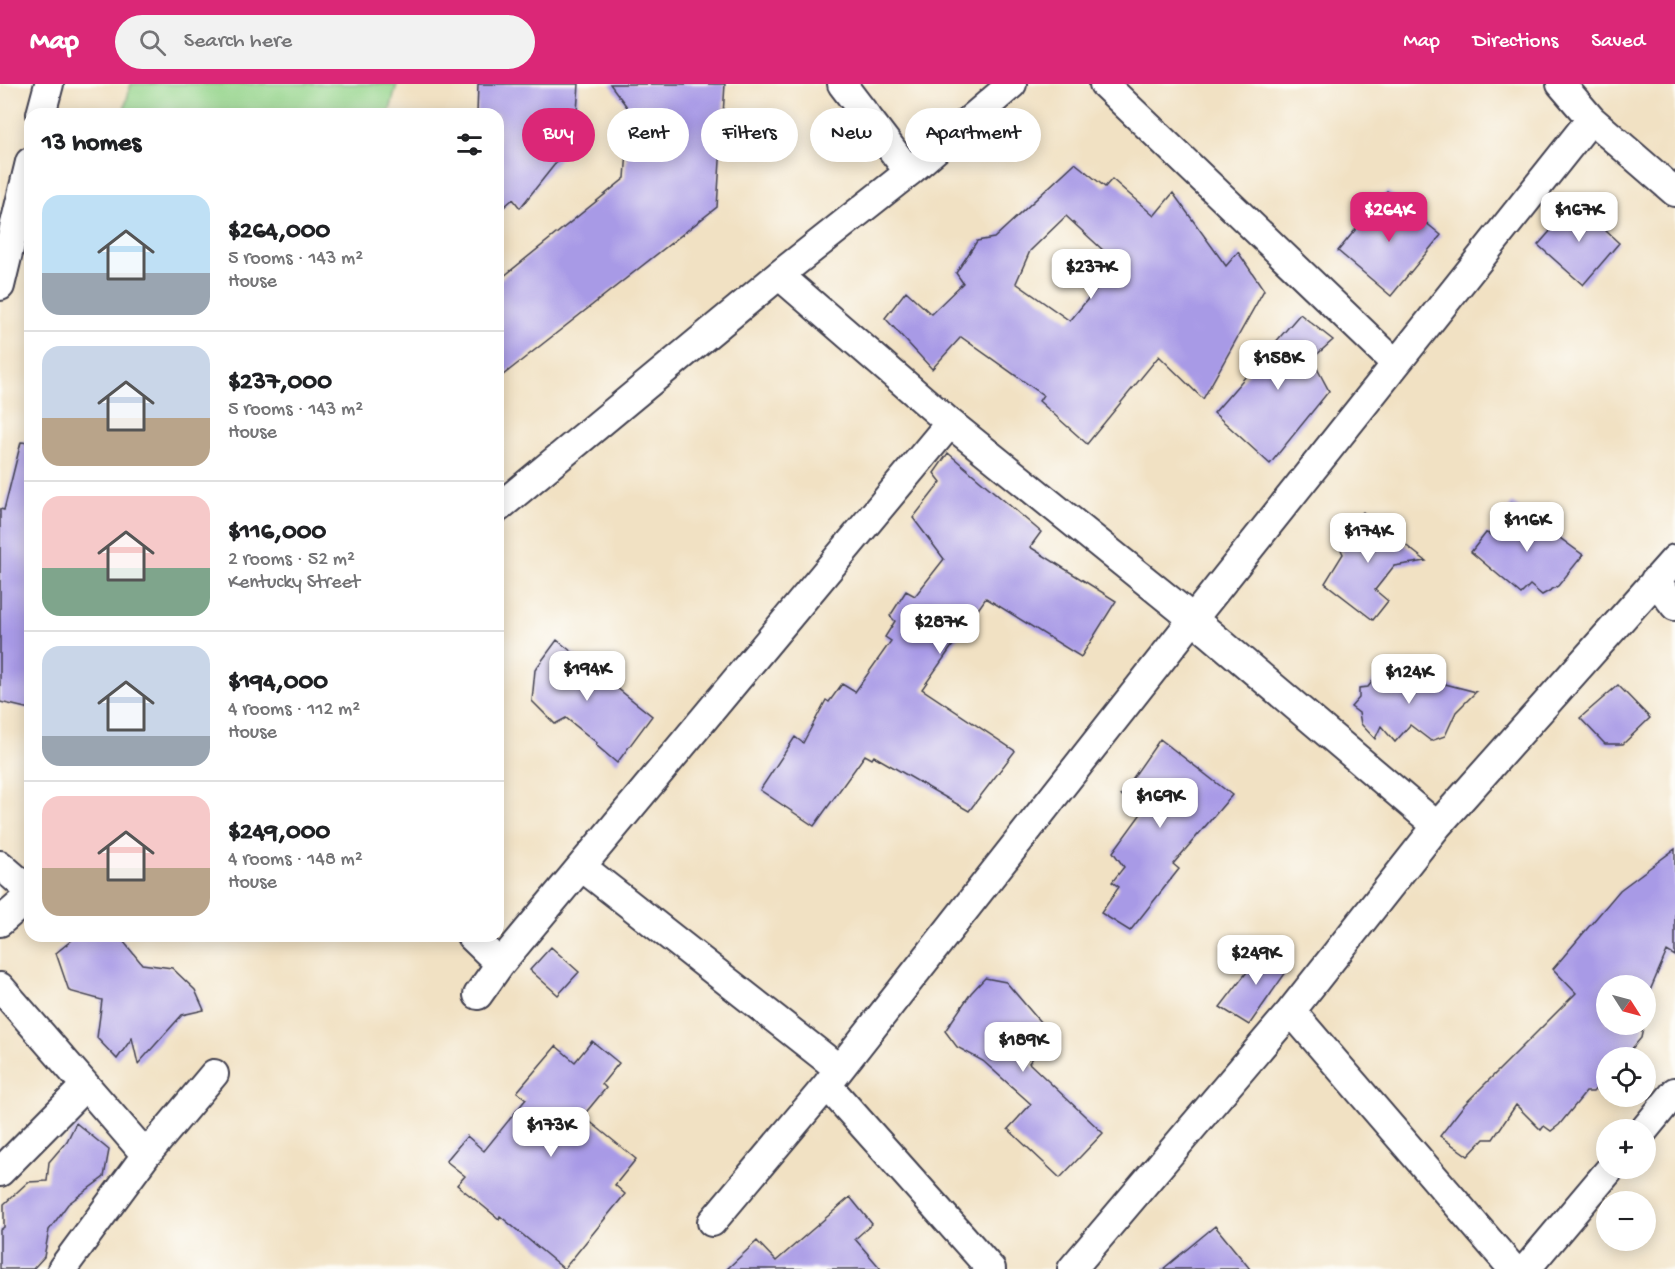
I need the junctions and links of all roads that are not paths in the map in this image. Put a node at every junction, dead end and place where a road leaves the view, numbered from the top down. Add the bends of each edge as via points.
1 (49, 84) edge
2 (842, 84) edge
3 (1012, 84) edge
4 (1104, 84) edge
5 (1561, 84) edge
6 (43, 108) edge
7 (1591, 119) junction
8 (909, 172) junction
9 (24, 187) edge
10 (1675, 192) edge
11 (779, 275) junction
12 (0, 286) edge
13 (1396, 364) junction
14 (950, 423) junction
15 (504, 503) edge
16 (1675, 559) edge
17 (1655, 580) junction
18 (1675, 606) edge
19 (1193, 619) junction
20 (1437, 826) junction
21 (0, 865) edge
22 (582, 867) junction
23 (24, 886) edge
24 (24, 901) edge
25 (0, 922) edge
26 (477, 942) edge
27 (500, 964) junction
28 (0, 987) edge
29 (478, 995) dead end
30 (1291, 1011) junction
31 (214, 1074) dead end
32 (833, 1077) junction
33 (85, 1086) junction
34 (1675, 1092) edge
35 (1653, 1119) edge
36 (146, 1155) junction
37 (0, 1172) edge
38 (1602, 1179) edge
39 (712, 1222) dead end
40 (62, 1269) edge
41 (991, 1269) edge
42 (1072, 1269) edge
43 (1513, 1269) edge
44 (1526, 1269) edge

1 - 6 street
2 - 8 street
3 - 8 street
4 - 13 street
5 - 7 street
7 - 10 street
7 - 13 street
8 - 11 street
9 - 12 street
11 - 14 street
11 - 15 street
13 - 19 street
14 - 19 street
14 - 22 street
16 - 17 street
17 - 18 street
17 - 20 street
19 - 20 street
19 - 32 street
20 - 30 street
21 - 23 street
22 - 27 street
22 - 32 street
24 - 25 street
26 - 27 street
27 - 29 street
28 - 33 street
30 - 42 street
30 - 43 street
31 - 36 street
32 - 39 street
32 - 41 street
33 - 36 street
33 - 37 street
34 - 35 street
36 - 40 street
38 - 44 street

